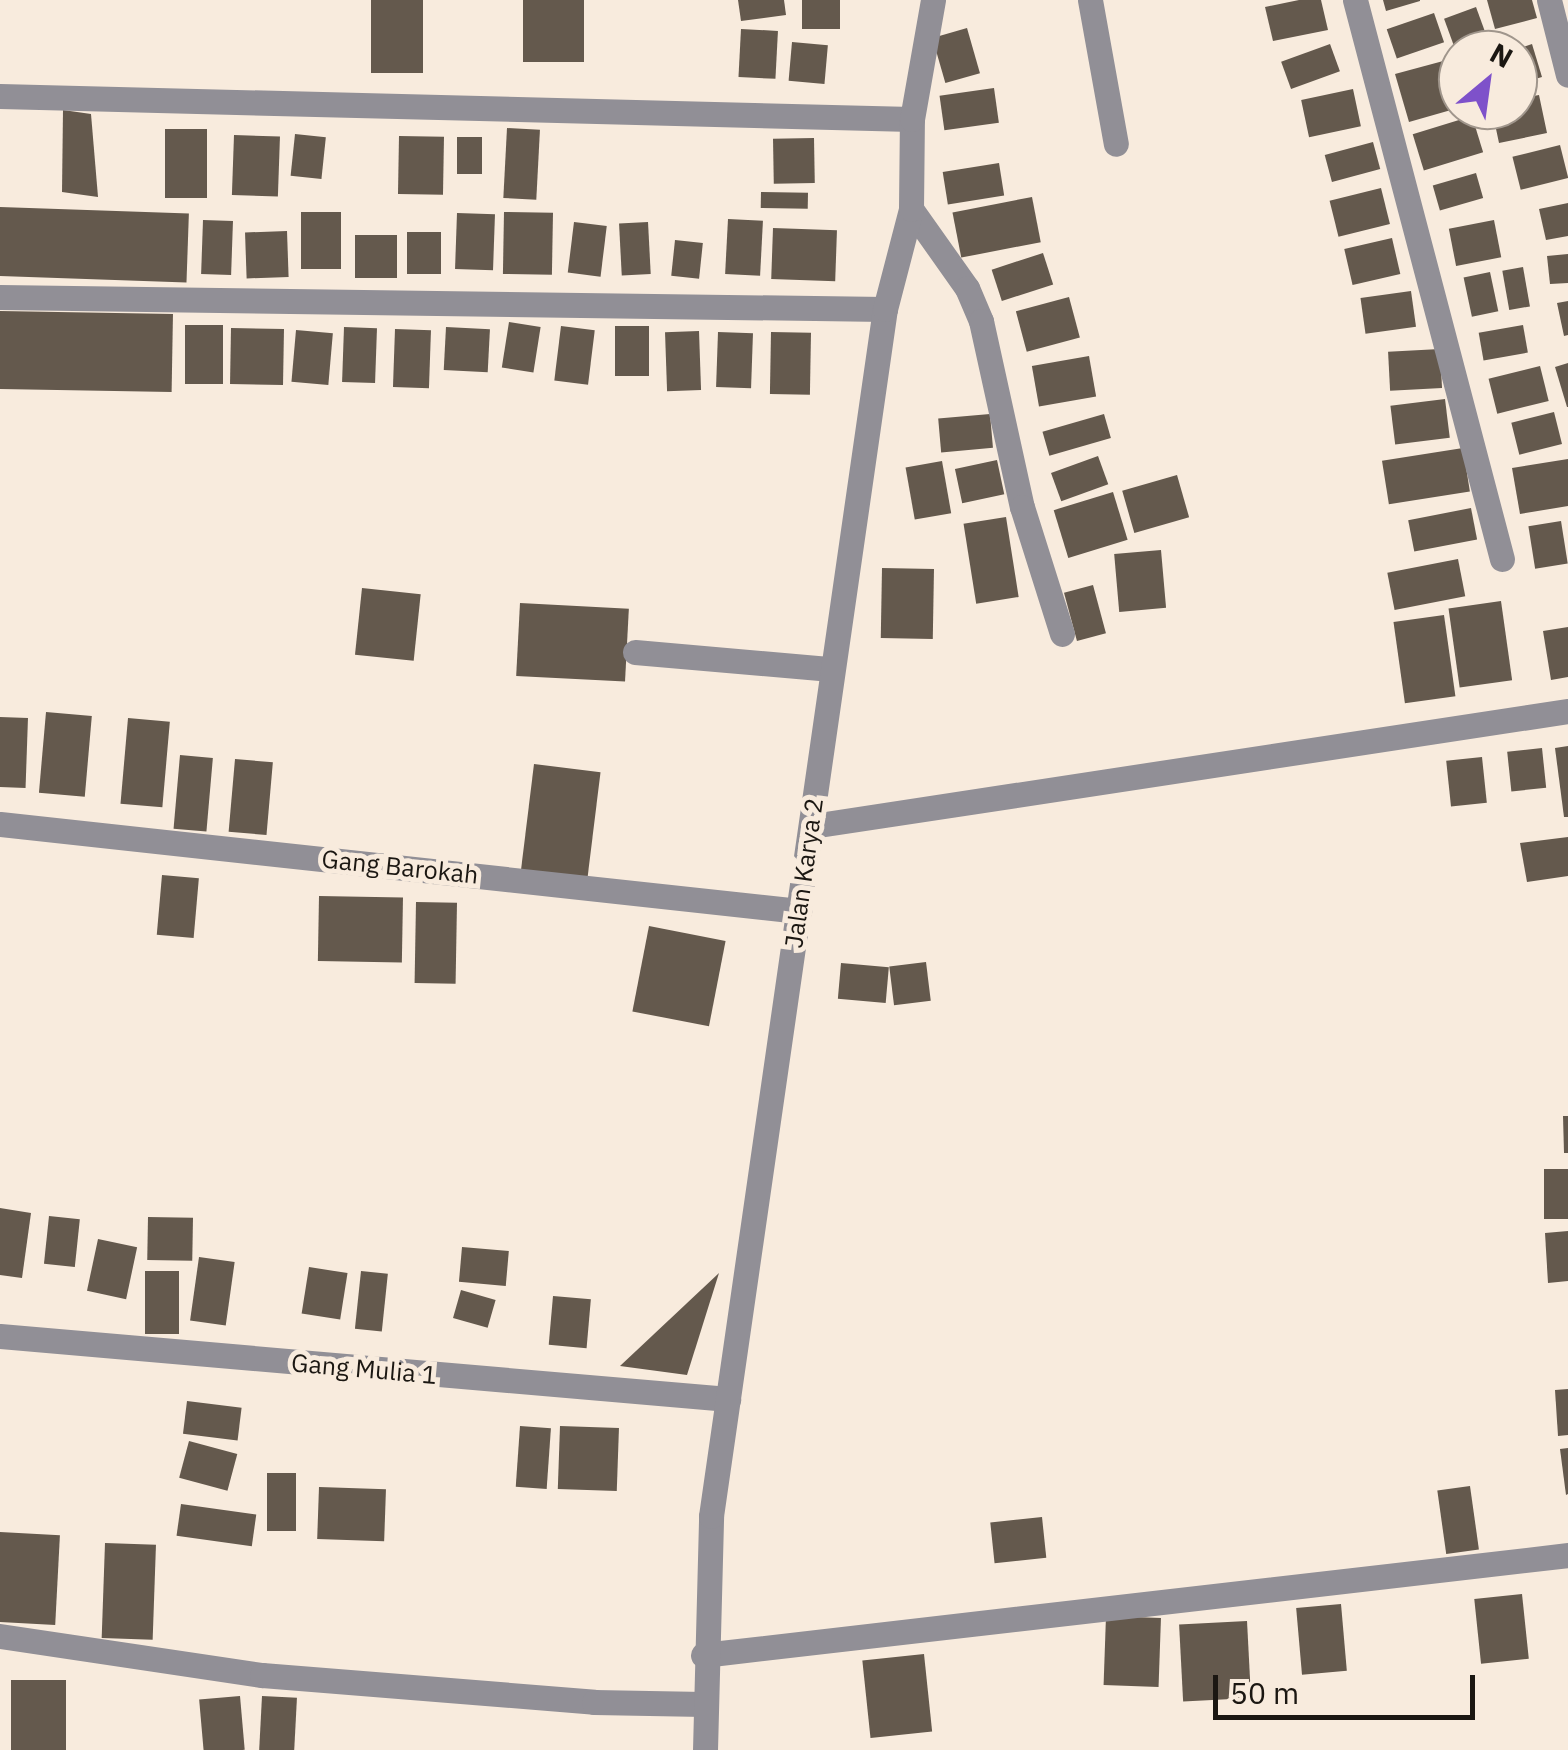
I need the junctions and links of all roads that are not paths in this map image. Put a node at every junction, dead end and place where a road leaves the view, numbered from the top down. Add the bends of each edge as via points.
1 (932, 0) edge
2 (1090, 0) edge
3 (1356, 0) edge
4 (1549, 0) edge
5 (1568, 75) edge
6 (0, 96) edge
7 (912, 119) junction
8 (1116, 144) dead end
9 (911, 209) junction
10 (0, 297) edge
11 (885, 309) junction
12 (1502, 559) dead end
13 (1062, 634) dead end
14 (635, 652) dead end
15 (831, 669) junction
16 (1568, 711) edge
17 (0, 824) edge
18 (812, 826) junction
19 (799, 910) junction
20 (0, 1336) edge
21 (728, 1399) junction
22 (1568, 1555) edge
23 (0, 1636) edge
24 (703, 1654) junction
25 (704, 1704) junction
26 (705, 1750) edge

1 - 7 street, Jalan Karya 2
2 - 8 street
3 - 12 street
4 - 5 street
6 - 7 street
7 - 9 street, Jalan Karya 2
9 - 11 street, Jalan Karya 2
9 - 13 street via 967,288 981,321 1022,507
10 - 11 street
11 - 15 street, Jalan Karya 2
14 - 15 street
15 - 18 street, Jalan Karya 2
16 - 18 street
17 - 19 street, Gang Barokah
18 - 19 street, Jalan Karya 2
19 - 21 street, Jalan Karya 2
20 - 21 street, Gang Mulia 1
21 - 24 street, Jalan Karya 2 via 711,1516
22 - 24 street
23 - 25 street via 262,1675
24 - 25 street, Jalan Karya 2
25 - 26 street, Jalan Karya 2

